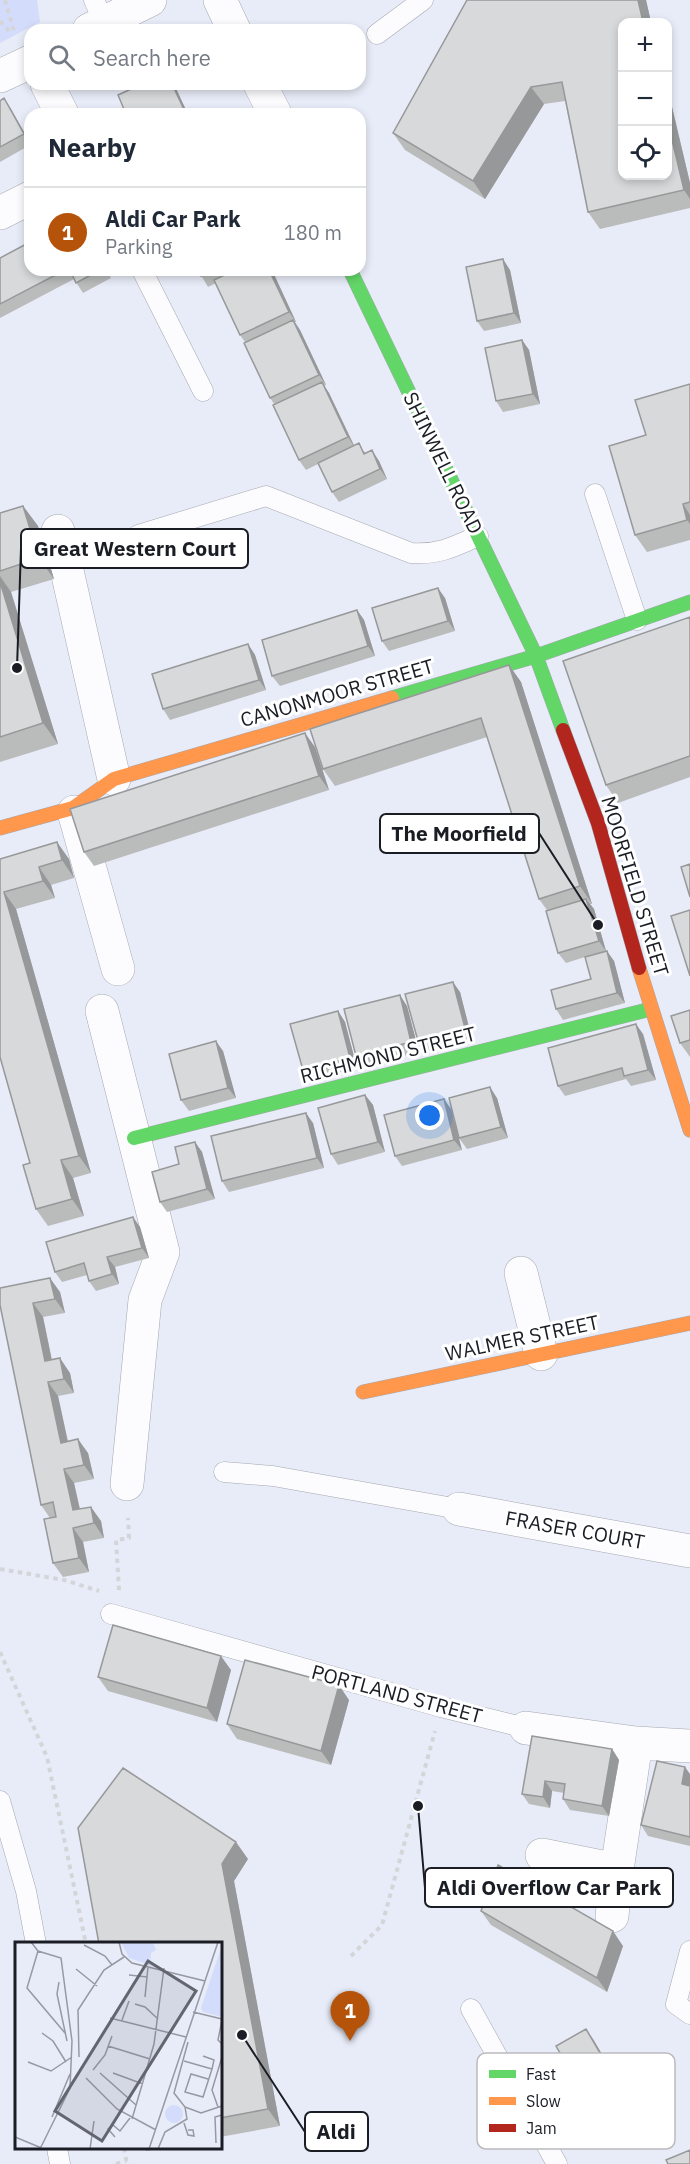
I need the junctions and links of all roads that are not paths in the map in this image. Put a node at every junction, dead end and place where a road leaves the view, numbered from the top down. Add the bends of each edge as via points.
1 (150, 0) edge
2 (220, 0) edge
3 (423, 0) edge
4 (96, 17) edge
5 (231, 24) edge
6 (377, 34) dead end
7 (23, 50) edge
8 (0, 76) edge
9 (50, 90) edge
10 (263, 90) edge
11 (59, 108) edge
12 (272, 108) edge
13 (24, 201) edge
14 (0, 213) edge
15 (145, 276) edge
16 (353, 276) edge
17 (203, 391) dead end
18 (595, 494) dead end
19 (58, 531) dead end
20 (138, 535) dead end
21 (478, 536) junction
22 (690, 602) edge
23 (637, 620) junction
24 (536, 656) junction
25 (114, 778) junction
26 (73, 808) junction
27 (0, 828) edge
28 (118, 969) dead end
29 (651, 1009) junction
30 (102, 1011) dead end
31 (690, 1130) edge
32 (134, 1138) junction
33 (521, 1272) dead end
34 (690, 1323) edge
35 (541, 1354) junction
36 (363, 1392) dead end
37 (224, 1472) dead end
38 (127, 1484) road end
39 (459, 1509) joint
40 (690, 1551) edge
41 (115, 1606) road end
42 (526, 1728) joint
43 (636, 1743) junction
44 (690, 1746) edge
45 (0, 1801) edge
46 (542, 1855) dead end
47 (617, 1870) junction
48 (612, 1916) dead end
49 (36, 1942) edge
50 (690, 1950) edge
51 (471, 2009) dead end
52 (690, 2014) edge
53 (495, 2053) edge
54 (57, 2149) edge
55 (549, 2149) edge
56 (60, 2164) edge
57 (557, 2164) edge

1 - 4 street
2 - 5 street
3 - 6 lane
7 - 8 street
9 - 11 street
10 - 12 street
13 - 14 street
15 - 17 lane
16 - 21 street, SHINWELL ROAD
18 - 23 lane
19 - 25 street
20 - 21 lane via 266,496 411,553 449,550
21 - 24 street, SHINWELL ROAD
22 - 23 street, CANONMOOR STREET
23 - 24 street, CANONMOOR STREET
24 - 25 street, CANONMOOR STREET
24 - 29 street, MOORFIELD STREET via 598,823
25 - 26 street, CANONMOOR STREET
26 - 27 street, CANONMOOR STREET
26 - 28 street
29 - 31 street, MOORFIELD STREET
29 - 32 street, RICHMOND STREET
30 - 32 street
32 - 38 street via 163,1252 145,1300
33 - 35 street
34 - 35 street, WALMER STREET
35 - 36 street, WALMER STREET
37 - 39 lane via 273,1476
39 - 40 street, FRASER COURT
41 - 42 lane, PORTLAND STREET via 441,1707
42 - 43 street, PORTLAND STREET
43 - 44 street, PORTLAND STREET
43 - 47 street
45 - 49 lane via 26,1891
46 - 47 street
47 - 48 street
50 - 52 lane via 676,2004
51 - 53 lane
54 - 56 lane
55 - 57 lane

